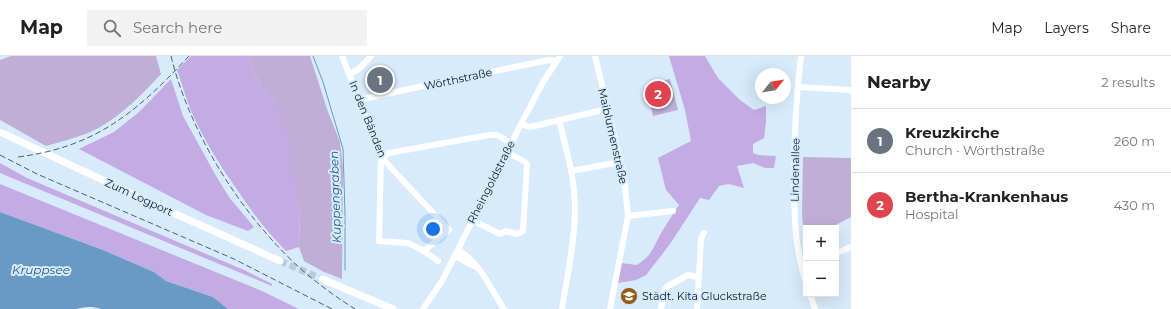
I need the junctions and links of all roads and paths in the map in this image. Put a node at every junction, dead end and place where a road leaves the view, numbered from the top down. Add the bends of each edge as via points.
1 (342, 56) edge
2 (371, 56) edge
3 (595, 56) edge
4 (801, 56) edge
5 (558, 59) edge
6 (350, 74) junction
7 (798, 87) junction
8 (851, 90) edge
9 (359, 100) junction
10 (607, 109) junction
11 (559, 120) junction
12 (521, 124) junction
13 (0, 132) edge
14 (511, 143) junction
15 (507, 152) junction
16 (381, 157) junction
17 (620, 162) junction
18 (572, 171) junction
19 (673, 211) dead end
20 (628, 216) junction
21 (472, 220) junction
22 (704, 233) dead end
23 (851, 247) edge
24 (424, 251) junction
25 (839, 252) edge
26 (456, 253) junction
27 (803, 260) edge
28 (280, 261) tunnel mouth
29 (438, 261) dead end
30 (698, 277) junction
31 (322, 279) tunnel mouth
32 (811, 297) edge
33 (812, 297) edge
34 (393, 309) edge
35 (423, 309) edge
36 (504, 309) edge
37 (562, 309) edge
38 (610, 309) edge
39 (661, 309) edge
40 (697, 309) edge
41 (815, 309) edge
42 (819, 309) edge

1 - 6 street, In den Bänden
2 - 6 street via 359,70
3 - 10 street, Maiblumenstraße
4 - 7 street, Lindenallee
5 - 9 street, Wörthstraße
5 - 12 street, Rheingoldstraße
6 - 9 street, In den Bänden
7 - 8 street
7 - 27 street, Lindenallee via 794,206
9 - 16 street, In den Bänden
10 - 11 street
10 - 17 street, Maiblumenstraße
11 - 12 street via 530,127
11 - 18 street
12 - 14 street, Rheingoldstraße
13 - 28 main road, Zum Logport
14 - 15 street, Rheingoldstraße
14 - 16 street via 489,135 389,153
15 - 21 street, Rheingoldstraße
15 - 21 street via 527,164 523,231 517,234 506,231 500,234
16 - 24 street via 379,241 408,243
16 - 24 street, In den Bänden via 449,230
17 - 18 street
17 - 20 street, Maiblumenstraße
18 - 37 street via 575,224
19 - 20 street
20 - 38 street, Maiblumenstraße
21 - 26 street, Rheingoldstraße
22 - 30 street via 701,239
23 - 25 street
24 - 29 street
26 - 35 street, Rheingoldstraße via 442,281
26 - 36 street via 478,268
30 - 39 street via 688,275 668,286
30 - 40 street
31 - 34 main road
32 - 41 street
33 - 42 street

